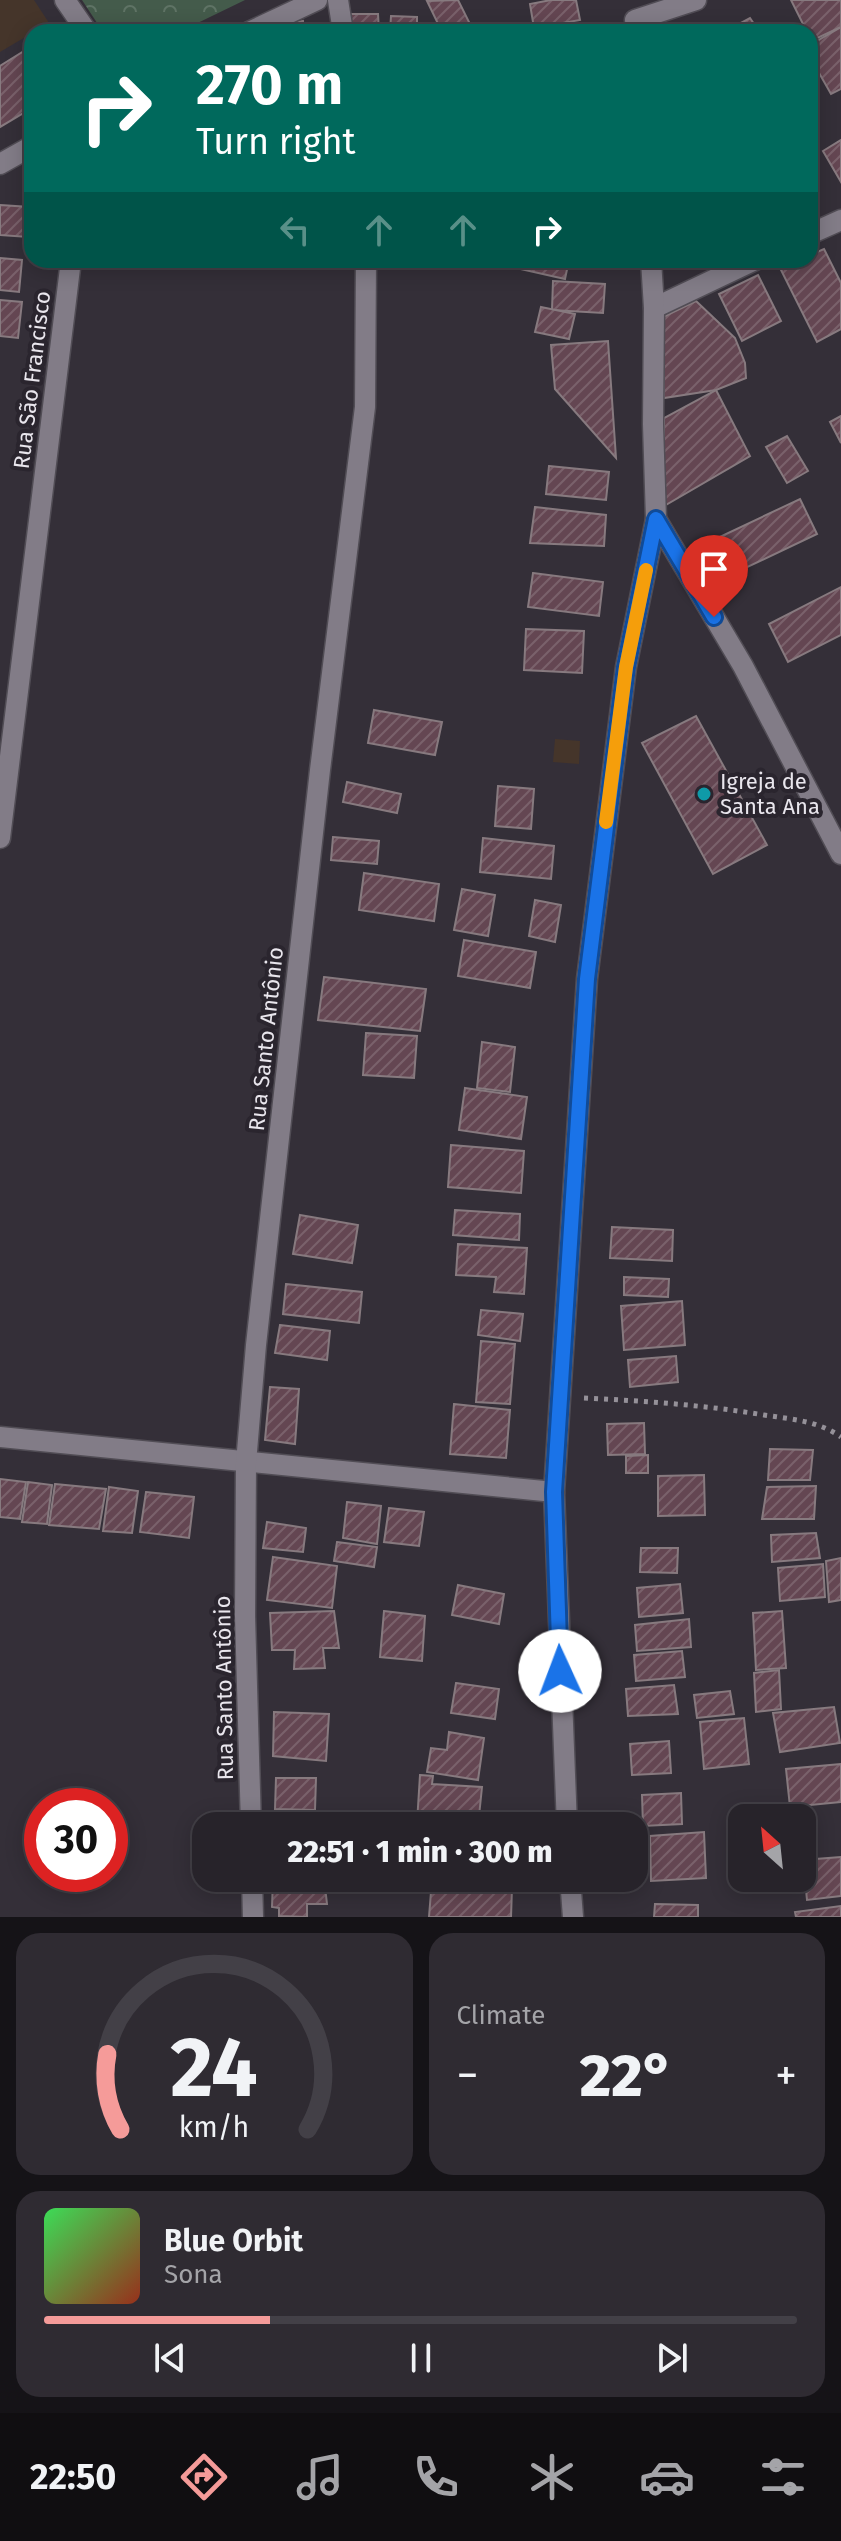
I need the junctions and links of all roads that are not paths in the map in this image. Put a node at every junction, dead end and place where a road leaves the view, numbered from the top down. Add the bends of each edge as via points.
1 (65, 0) edge
2 (317, 0) edge
3 (338, 0) edge
4 (696, 0) edge
5 (635, 17) edge
6 (82, 24) edge
7 (266, 24) edge
8 (342, 24) edge
9 (24, 150) edge
10 (0, 164) edge
11 (841, 220) edge
12 (818, 230) edge
13 (70, 268) edge
14 (366, 268) edge
15 (652, 268) edge
16 (738, 268) edge
17 (654, 308) junction
18 (656, 519) junction
19 (0, 838) edge
20 (841, 854) edge
21 (0, 1437) edge
22 (246, 1463) junction
23 (554, 1492) junction
24 (251, 1812) edge
25 (566, 1812) edge
26 (252, 1892) edge
27 (571, 1892) edge
28 (253, 1917) edge
29 (573, 1917) edge

1 - 6 street
2 - 7 street
3 - 8 street
4 - 5 street
9 - 10 street
11 - 12 street
13 - 19 street, Rua São Francisco
14 - 22 street, Rua Santo Antônio via 365,407 318,786
15 - 17 street
16 - 17 street
17 - 18 street
18 - 20 street via 743,666
18 - 23 street via 626,667 587,979
21 - 22 street
22 - 23 street
22 - 24 street, Rua Santo Antônio
23 - 25 street
26 - 28 street
27 - 29 street

